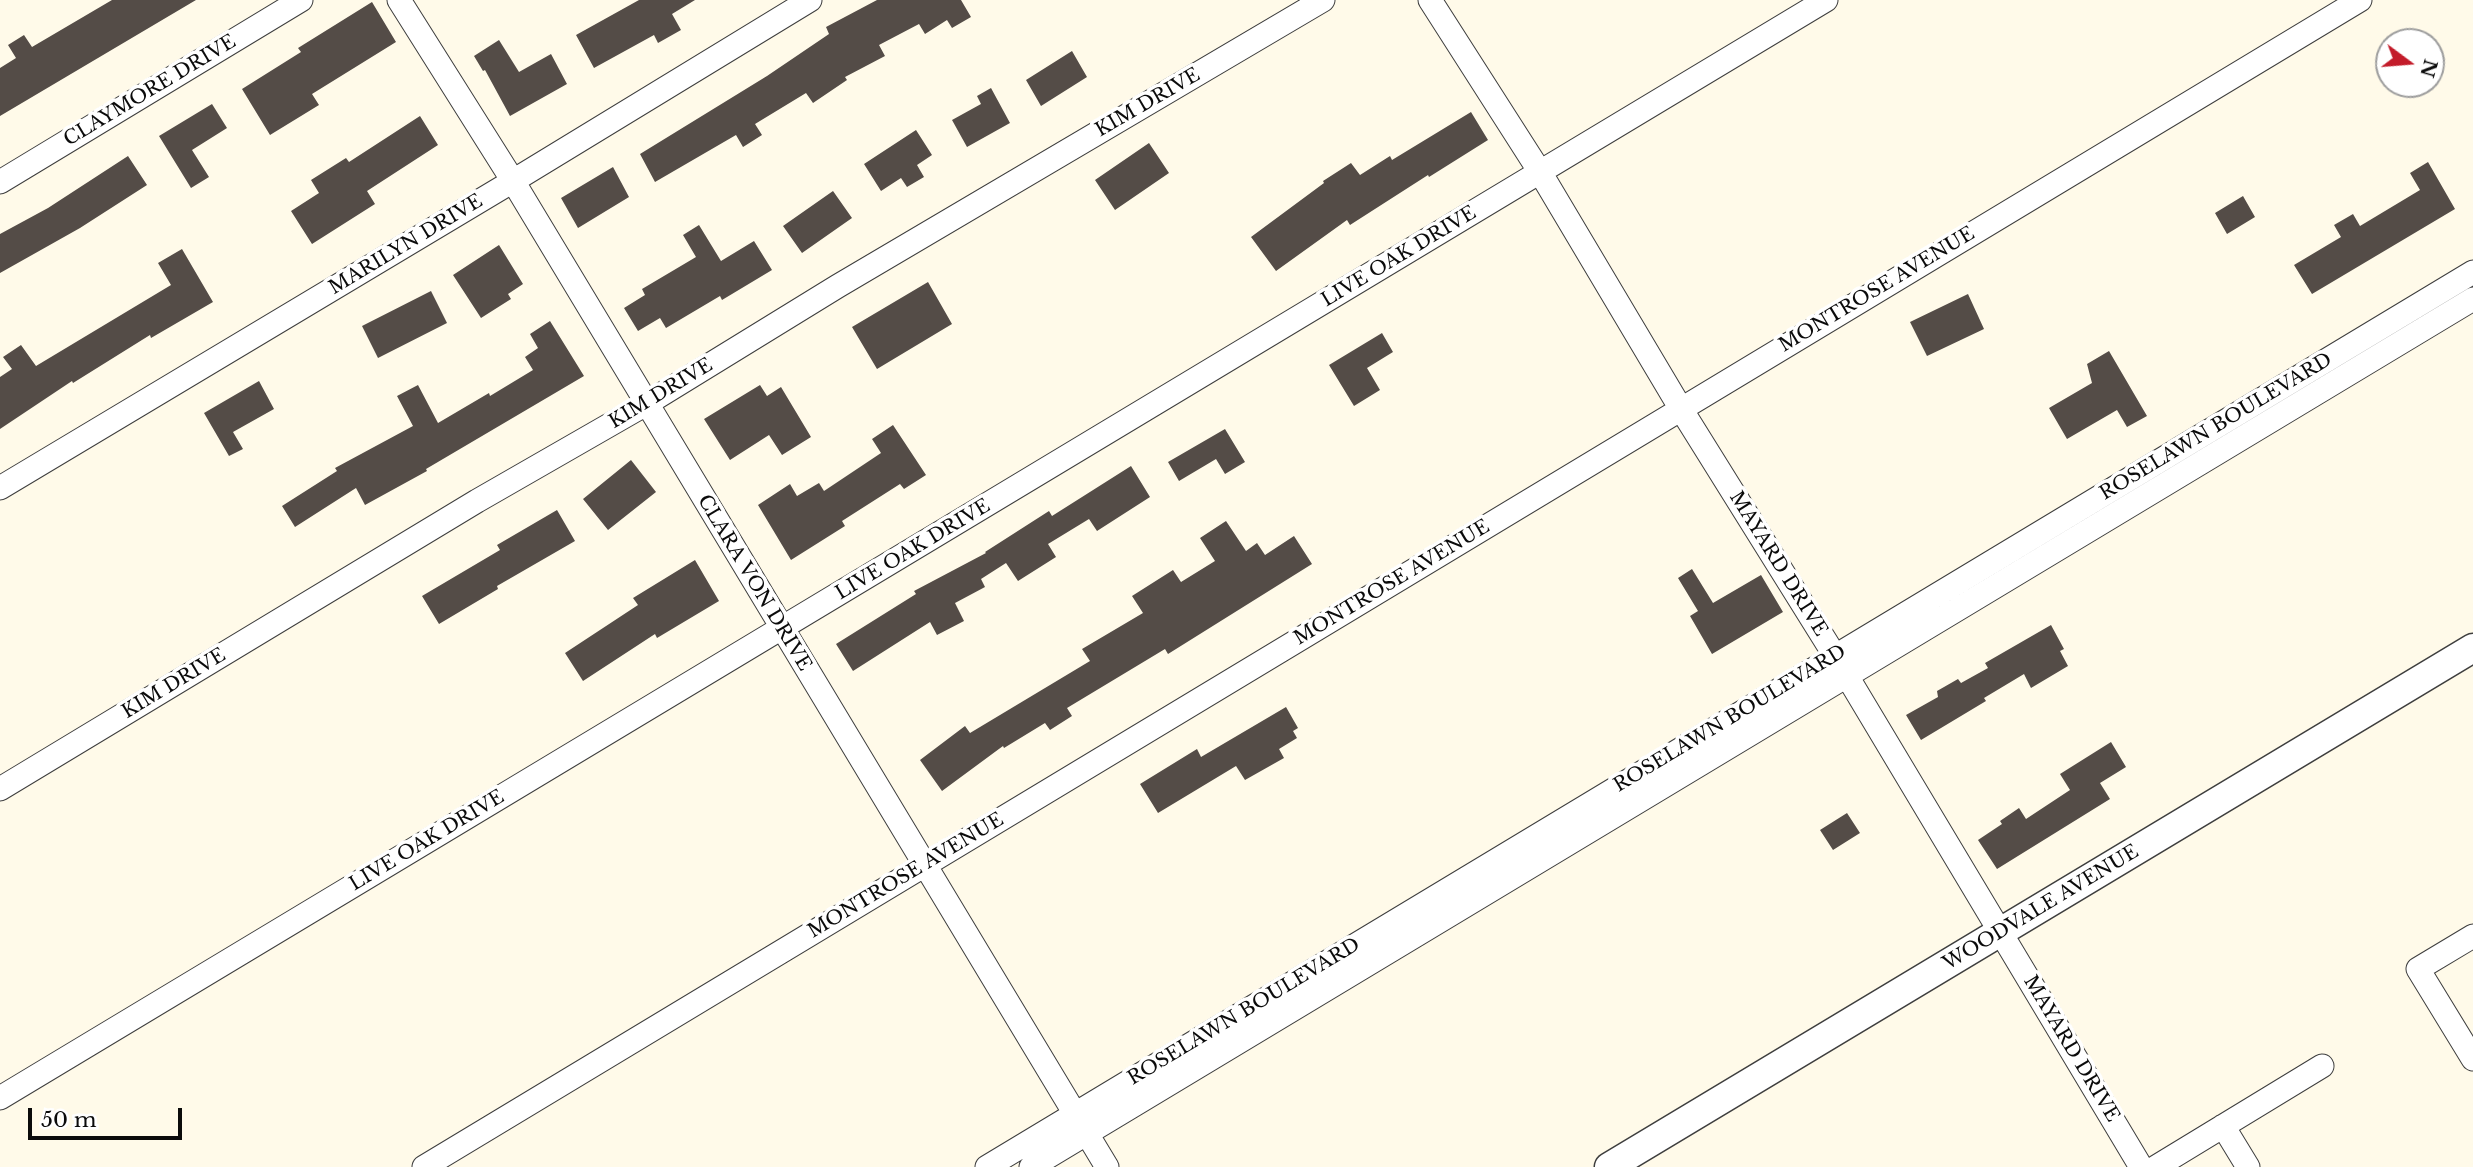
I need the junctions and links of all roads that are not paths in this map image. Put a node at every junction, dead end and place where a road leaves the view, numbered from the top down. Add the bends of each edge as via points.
1 (301, 0) edge
2 (399, 0) edge
3 (810, 0) edge
4 (1323, 0) edge
5 (1430, 0) edge
6 (1826, 0) edge
7 (2360, 0) edge
8 (1540, 172) junction
9 (513, 181) junction
10 (0, 182) edge
11 (2465, 276) edge
12 (2471, 300) edge
13 (646, 404) junction
14 (2253, 404) junction
15 (1681, 409) junction
16 (2266, 424) junction
17 (0, 488) edge
18 (2056, 523) junction
19 (2069, 544) junction
20 (781, 630) junction
21 (2473, 648) edge
22 (1835, 656) junction
23 (1848, 677) junction
24 (1638, 775) junction
25 (0, 789) edge
26 (1650, 796) junction
27 (925, 863) junction
28 (1455, 884) junction
29 (1468, 905) junction
30 (2001, 932) junction
31 (2473, 936) edge
32 (1282, 989) junction
33 (1294, 1010) junction
34 (2473, 1059) edge
35 (2322, 1066) dead end
36 (0, 1098) edge
37 (1081, 1124) junction
38 (2224, 1126) junction
39 (424, 1167) edge
40 (987, 1167) edge
41 (1031, 1167) edge
42 (1107, 1167) edge
43 (1609, 1167) edge
44 (2141, 1167) edge
45 (2156, 1167) edge
46 (2248, 1167) edge

1 - 10 street, CLAYMORE DRIVE
2 - 9 street, CLARA VON DRIVE
3 - 9 street, MARILYN DRIVE
4 - 13 street, KIM DRIVE
5 - 8 street, MAYARD DRIVE
6 - 8 street, LIVE OAK DRIVE
7 - 15 street, MONTROSE AVENUE
8 - 15 street, MAYARD DRIVE
8 - 20 street, LIVE OAK DRIVE
9 - 13 street, CLARA VON DRIVE
9 - 17 street, MARILYN DRIVE
11 - 12 street
11 - 14 street, ROSELAWN BOULEVARD
12 - 16 street, ROSELAWN BOULEVARD
13 - 20 street, CLARA VON DRIVE
13 - 25 street, KIM DRIVE
14 - 16 street
14 - 18 street, ROSELAWN BOULEVARD
15 - 22 street, MAYARD DRIVE
15 - 27 street, MONTROSE AVENUE
16 - 19 street, ROSELAWN BOULEVARD
18 - 19 street
18 - 22 street, ROSELAWN BOULEVARD
19 - 23 street, ROSELAWN BOULEVARD
20 - 27 street, CLARA VON DRIVE
20 - 36 street, LIVE OAK DRIVE
21 - 30 street, WOODVALE AVENUE
22 - 23 street, MAYARD DRIVE
22 - 24 street, ROSELAWN BOULEVARD
23 - 26 street, ROSELAWN BOULEVARD
23 - 30 street, MAYARD DRIVE
24 - 26 street
24 - 28 street, ROSELAWN BOULEVARD
26 - 29 street, ROSELAWN BOULEVARD
27 - 37 street, CLARA VON DRIVE
27 - 39 street, MONTROSE AVENUE
28 - 29 street
28 - 32 street, ROSELAWN BOULEVARD
29 - 33 street, ROSELAWN BOULEVARD
30 - 43 street, WOODVALE AVENUE
30 - 44 street, MAYARD DRIVE
31 - 34 street via 2418,969
32 - 33 street
32 - 37 street, ROSELAWN BOULEVARD
33 - 37 street, ROSELAWN BOULEVARD
35 - 38 street
37 - 40 street, ROSELAWN BOULEVARD
37 - 41 street, ROSELAWN BOULEVARD
37 - 42 street, CLARA VON DRIVE
38 - 45 street
38 - 46 street

